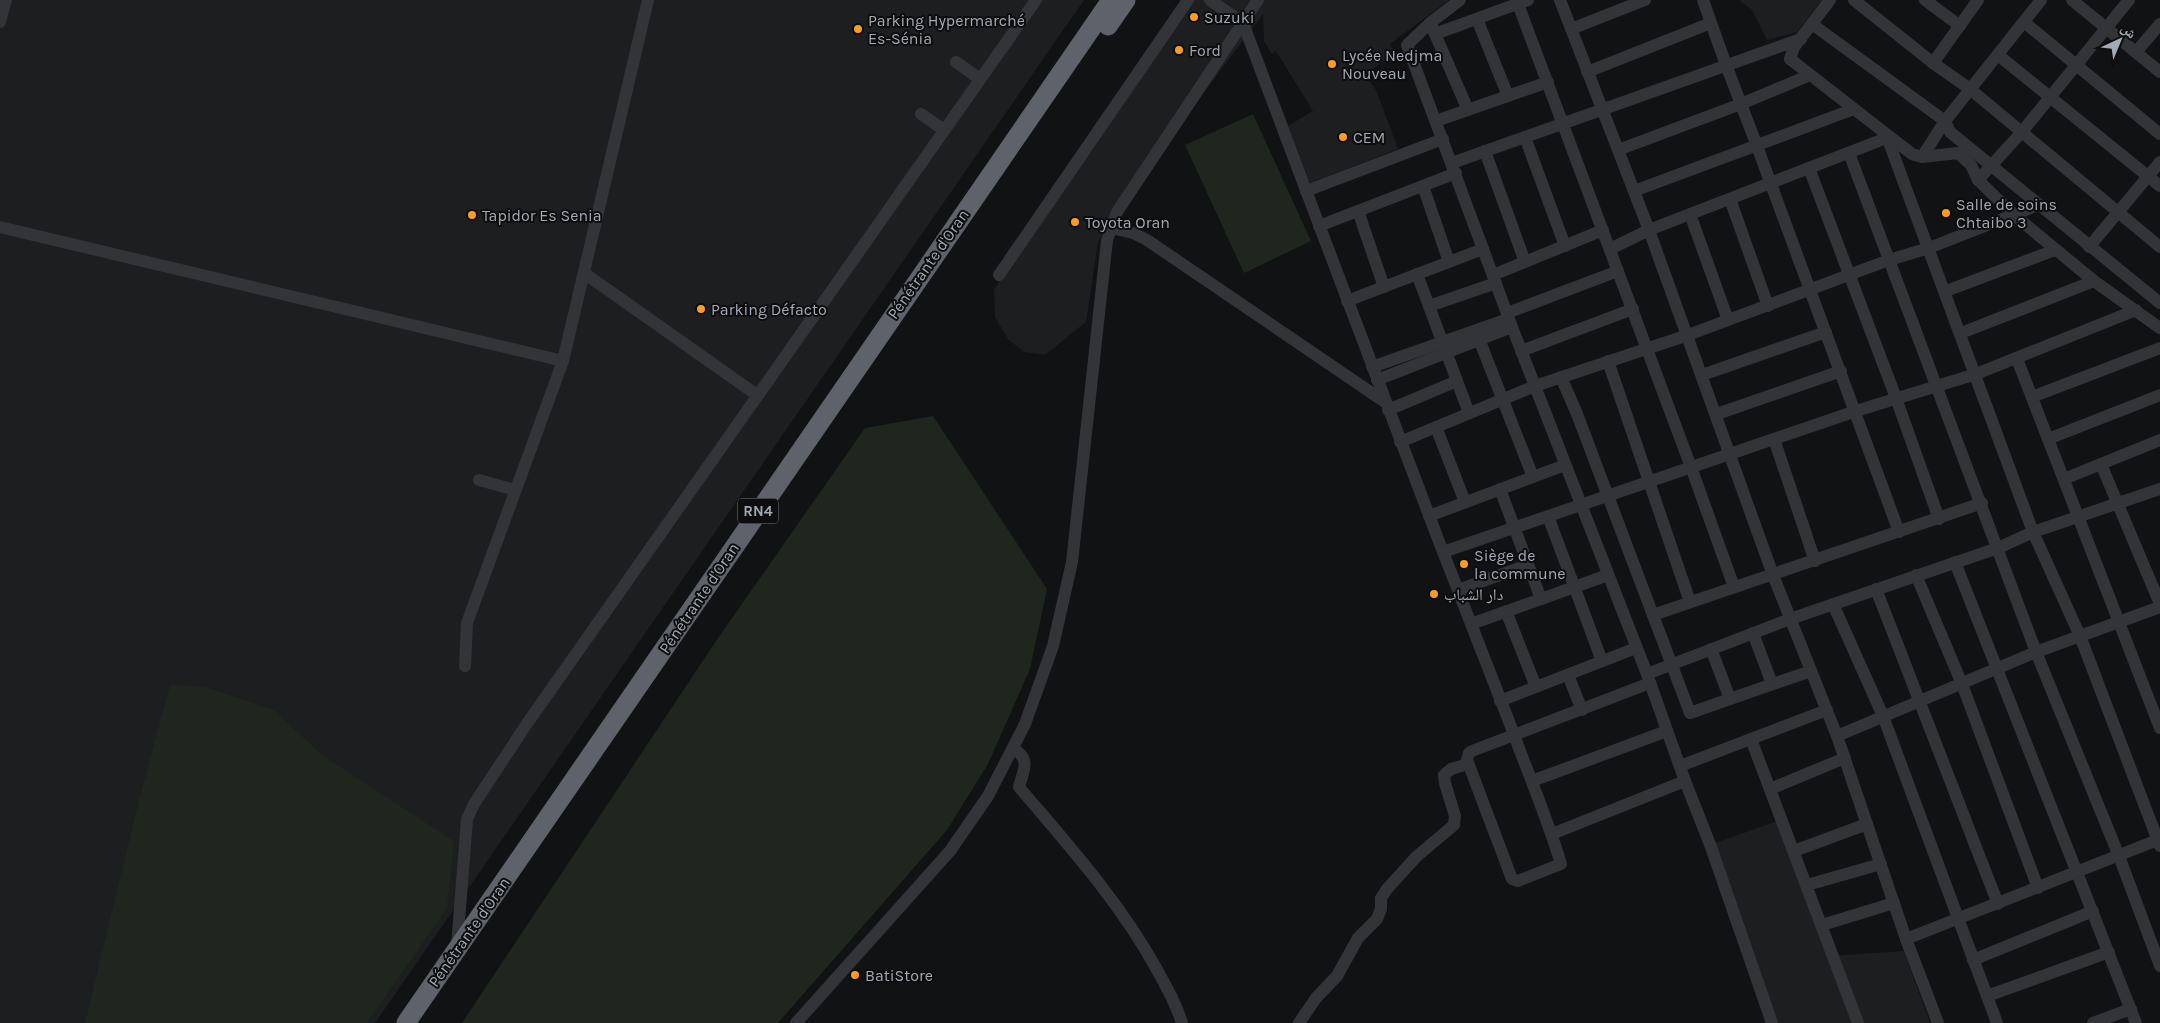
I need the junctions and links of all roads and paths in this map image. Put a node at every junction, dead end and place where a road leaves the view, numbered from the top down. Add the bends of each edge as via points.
1 (6, 0) edge
2 (648, 0) edge
3 (1036, 0) edge
4 (1111, 0) edge
5 (1126, 0) edge
6 (1188, 0) edge
7 (1210, 0) edge
8 (1258, 0) edge
9 (1460, 0) edge
10 (1560, 0) edge
11 (1645, 0) edge
12 (1703, 0) edge
13 (1830, 0) edge
14 (1854, 0) edge
15 (1925, 0) edge
16 (1978, 0) edge
17 (2041, 0) edge
18 (2072, 0) edge
19 (2129, 0) edge
20 (1523, 2) edge
21 (1477, 19) junction
22 (0, 22) edge
23 (2024, 22) junction
24 (1243, 23) junction
25 (1711, 23) junction
26 (1812, 24) junction
27 (2160, 24) edge
28 (1960, 26) junction
29 (2106, 27) junction
30 (1433, 29) junction
31 (1571, 29) junction
32 (1800, 39) junction
33 (2136, 52) junction
34 (1998, 56) junction
35 (956, 62) dead end
36 (1934, 63) junction
37 (2076, 65) junction
38 (1726, 66) junction
39 (1588, 72) junction
40 (2160, 72) edge
41 (1810, 75) junction
42 (980, 79) junction
43 (1548, 82) junction
44 (1970, 89) junction
45 (1508, 96) junction
46 (2050, 97) junction
47 (1741, 104) junction
48 (1854, 109) junction
49 (1468, 110) junction
50 (1602, 110) junction
51 (921, 114) dead end
52 (1436, 121) junction
53 (1945, 121) junction
54 (1563, 123) junction
55 (944, 130) junction
56 (2021, 133) junction
57 (2160, 134) edge
58 (1525, 137) junction
59 (1888, 137) junction
60 (1443, 139) junction
61 (1758, 146) junction
62 (1618, 150) junction
63 (1485, 151) junction
64 (1849, 152) junction
65 (1922, 157) junction
66 (2160, 162) edge
67 (1991, 166) junction
68 (1454, 168) junction
69 (1809, 168) junction
70 (2149, 177) junction
71 (1978, 180) junction
72 (1771, 184) junction
73 (1423, 186) junction
74 (2160, 186) edge
75 (1306, 191) junction
76 (1634, 192) junction
77 (1730, 199) junction
78 (2038, 205) junction
79 (1358, 211) junction
80 (2119, 213) junction
81 (1690, 214) junction
82 (2014, 215) junction
83 (1319, 226) junction
84 (0, 227) edge
85 (1111, 228) junction
86 (1603, 230) junction
87 (1649, 230) junction
88 (1565, 246) junction
89 (2090, 247) junction
90 (2160, 247) edge
91 (1929, 248) junction
92 (1483, 249) junction
93 (1610, 249) junction
94 (2055, 250) junction
95 (1890, 260) junction
96 (1449, 262) junction
97 (1525, 262) junction
98 (1618, 271) junction
99 (584, 273) junction
100 (999, 274) dead end
101 (1417, 274) junction
102 (1849, 276) junction
103 (1494, 279) junction
104 (2094, 281) junction
105 (1384, 287) junction
106 (1811, 290) junction
107 (1946, 291) junction
108 (1347, 301) junction
109 (2160, 303) edge
110 (1429, 306) junction
111 (1768, 306) junction
112 (1632, 309) junction
113 (2136, 310) junction
114 (1509, 320) junction
115 (1728, 320) junction
116 (2160, 328) edge
117 (1826, 332) junction
118 (1961, 333) junction
119 (1688, 335) junction
120 (1479, 339) junction
121 (1444, 347) junction
122 (1647, 348) junction
123 (2160, 348) edge
124 (1521, 351) junction
125 (2017, 359) junction
126 (563, 361) junction
127 (1608, 361) junction
128 (1372, 367) junction
129 (1841, 371) junction
130 (1976, 374) junction
131 (1702, 375) junction
132 (1561, 377) junction
133 (1377, 380) junction
134 (1457, 381) junction
135 (1535, 386) junction
136 (1936, 386) junction
137 (2160, 395) edge
138 (757, 396) junction
139 (2032, 397) junction
140 (1896, 398) junction
141 (1502, 400) junction
142 (1387, 406) junction
143 (1856, 411) junction
144 (1469, 413) junction
145 (1717, 414) junction
146 (1436, 427) junction
147 (1774, 439) junction
148 (2048, 439) junction
149 (2160, 440) edge
150 (1400, 442) junction
151 (1731, 453) junction
152 (2101, 464) junction
153 (1565, 465) junction
154 (1691, 467) junction
155 (1533, 477) junction
156 (2064, 479) junction
157 (480, 480) dead end
158 (1650, 481) junction
159 (1500, 489) junction
160 (2160, 489) edge
161 (516, 490) junction
162 (1607, 496) junction
163 (1464, 502) junction
164 (1982, 503) junction
165 (2117, 503) junction
166 (1581, 505) junction
167 (1429, 516) junction
168 (1548, 516) junction
169 (2078, 516) junction
170 (1939, 518) junction
171 (1513, 528) junction
172 (1900, 532) junction
173 (2033, 532) junction
174 (1998, 548) junction
175 (1443, 552) junction
176 (1815, 561) junction
177 (1955, 562) junction
178 (1528, 565) junction
179 (1608, 574) junction
180 (1773, 575) junction
181 (1916, 575) junction
182 (1574, 587) junction
183 (1734, 587) junction
184 (1876, 589) junction
185 (1458, 590) junction
186 (1541, 599) junction
187 (1690, 602) junction
188 (1833, 604) junction
189 (2160, 606) edge
190 (1506, 612) junction
191 (1653, 615) junction
192 (1790, 619) junction
193 (2120, 622) junction
194 (1471, 624) junction
195 (1753, 633) junction
196 (2080, 636) junction
197 (1636, 648) junction
198 (1711, 649) junction
199 (2036, 652) junction
200 (1602, 661) junction
201 (1672, 664) junction
202 (465, 666) dead end
203 (1998, 669) junction
204 (1811, 671) junction
205 (1568, 674) junction
206 (1648, 679) junction
207 (1772, 684) junction
208 (1962, 684) junction
209 (1536, 687) junction
210 (1730, 699) junction
211 (1500, 701) junction
212 (1920, 701) junction
213 (1582, 710) junction
214 (1827, 710) junction
215 (1883, 716) junction
216 (2160, 728) edge
217 (1667, 731) junction
218 (1514, 736) junction
219 (1837, 736) junction
220 (1751, 738) junction
221 (1013, 748) junction
222 (1845, 758) junction
223 (1468, 764) junction
224 (1680, 766) junction
225 (1532, 781) junction
226 (1686, 781) junction
227 (1770, 789) junction
228 (1867, 824) junction
229 (1552, 834) junction
230 (2159, 842) edge
231 (1794, 851) junction
232 (2119, 856) junction
233 (1881, 864) junction
234 (2078, 872) junction
235 (1807, 886) junction
236 (2038, 888) junction
237 (1894, 903) junction
238 (1998, 904) junction
239 (2093, 912) junction
240 (1958, 919) junction
241 (1822, 925) junction
242 (1906, 939) junction
243 (457, 948) junction
244 (2109, 952) junction
245 (1973, 960) junction
246 (2160, 966) edge
247 (1987, 996) junction
248 (2131, 1009) junction
249 (406, 1023) edge
250 (421, 1023) edge
251 (796, 1023) edge
252 (1182, 1023) edge
253 (1299, 1023) edge
254 (1772, 1023) edge
255 (1858, 1023) edge
256 (1938, 1023) edge
257 (1997, 1023) edge
258 (2093, 1023) edge
259 (2136, 1023) edge

1 - 22 street
2 - 99 street
3 - 42 street
4 - 243 highway, Pénétrante d'Oran / RN4
5 - 250 highway, Pénétrante d'Oran / RN4
6 - 100 street
7 - 24 street
8 - 24 street
9 - 30 street
10 - 31 street
11 - 31 street
12 - 25 street
13 - 26 street
14 - 36 street
15 - 28 street
16 - 28 street
17 - 23 street
18 - 29 street
19 - 29 street
20 - 21 street
20 - 43 street
21 - 30 street
21 - 45 street
23 - 34 street
23 - 37 street
24 - 75 street
24 - 85 street via 1117,212
25 - 38 street
25 - 39 street
26 - 32 street
26 - 53 street
27 - 33 street
28 - 36 street
29 - 33 street
29 - 37 street
30 - 49 street
30 - 52 street via 1407,45
31 - 39 street
32 - 38 street
32 - 41 street via 1790,59
33 - 40 street
34 - 44 street
34 - 46 street
35 - 42 street
36 - 44 street
37 - 46 street
37 - 57 street
38 - 47 street
38 - 50 street
39 - 50 street
41 - 47 street
41 - 48 street
42 - 55 street
43 - 45 street
43 - 54 street
44 - 53 street
44 - 56 street
45 - 49 street
46 - 56 street
46 - 70 street
47 - 61 street
47 - 62 street
48 - 59 street
48 - 61 street
49 - 52 street
50 - 54 street
50 - 62 street
51 - 55 street
52 - 60 street
53 - 65 street
53 - 67 street via 1950,132
54 - 58 street
54 - 86 street
55 - 138 street
56 - 67 street
56 - 80 street
58 - 63 street
58 - 88 street
59 - 64 street
59 - 65 street
59 - 91 street
60 - 68 street
60 - 75 street
61 - 72 street
61 - 76 street
62 - 76 street
63 - 68 street
63 - 97 street
64 - 69 street
64 - 95 street
65 - 71 street via 1958,153 1971,165
66 - 70 street
67 - 71 street
67 - 78 street
68 - 73 street
68 - 92 street
69 - 72 street
69 - 102 street
70 - 74 street
70 - 80 street
71 - 82 street
72 - 77 street
72 - 106 street
73 - 79 street
73 - 96 street
75 - 83 street
76 - 87 street
77 - 81 street
77 - 111 street
78 - 82 street
78 - 89 street
79 - 83 street
79 - 105 street
80 - 89 street
80 - 90 street
81 - 87 street
81 - 115 street
82 - 91 street
82 - 94 street
83 - 108 street
84 - 126 street
85 - 142 street via 1148,240
85 - 221 street via 1072,562 1053,646
86 - 88 street
86 - 93 street
87 - 93 street
87 - 119 street
88 - 97 street
89 - 109 street
91 - 95 street
91 - 107 street
92 - 96 street
92 - 103 street
93 - 98 street
94 - 104 street
94 - 107 street
95 - 102 street
95 - 136 street
96 - 101 street
97 - 103 street
98 - 112 street
98 - 114 street
99 - 126 street
99 - 138 street
101 - 105 street
101 - 110 street
102 - 106 street
102 - 140 street
103 - 110 street
103 - 114 street
104 - 113 street
104 - 118 street
105 - 108 street
106 - 111 street
106 - 117 street
107 - 118 street
108 - 128 street
110 - 121 street
111 - 115 street
112 - 122 street
112 - 124 street
113 - 116 street
113 - 125 street
114 - 120 street
114 - 121 street
114 - 124 street
115 - 119 street
117 - 129 street
117 - 131 street
118 - 130 street
119 - 122 street
119 - 131 street
120 - 121 street
120 - 141 street
121 - 128 street
121 - 133 street
121 - 134 street
122 - 127 street
122 - 154 street
123 - 139 street
124 - 135 street
125 - 130 street
125 - 139 street
126 - 161 street
127 - 132 street
127 - 158 street
128 - 133 street
129 - 143 street
129 - 145 street
130 - 136 street
130 - 173 street
131 - 145 street
132 - 135 street
132 - 162 street
133 - 142 street
134 - 142 street
134 - 144 street
135 - 141 street
135 - 153 street
136 - 140 street
136 - 164 street
137 - 148 street
138 - 243 street via 474,804 467,820
139 - 148 street
140 - 143 street
140 - 170 street
141 - 144 street
141 - 155 street
142 - 150 street
143 - 147 street
143 - 172 street
144 - 146 street
145 - 151 street
146 - 150 street
146 - 163 street
147 - 151 street
147 - 176 street
148 - 156 street
149 - 152 street
150 - 167 street
151 - 154 street
151 - 180 street
152 - 156 street
152 - 165 street
153 - 155 street
153 - 166 street
154 - 158 street
154 - 183 street
155 - 159 street
156 - 169 street
157 - 161 street
158 - 162 street
158 - 187 street
159 - 163 street
159 - 171 street
160 - 165 street
161 - 202 street via 467,623
162 - 166 street
162 - 191 street
163 - 167 street
164 - 170 street
164 - 174 street
165 - 169 street
165 - 189 street
166 - 168 street
166 - 179 street
167 - 175 street
168 - 171 street
168 - 182 street
169 - 173 street
169 - 193 street
170 - 172 street
171 - 175 street
171 - 178 street
172 - 176 street
173 - 174 street
173 - 196 street
174 - 177 street
174 - 199 street
175 - 185 street
176 - 180 street
177 - 181 street
177 - 203 street
178 - 185 street
178 - 186 street
179 - 182 street
179 - 197 street
180 - 183 street
180 - 192 street
181 - 184 street
181 - 208 street
182 - 186 street
182 - 200 street
183 - 187 street
184 - 188 street
184 - 212 street
185 - 194 street
186 - 190 street
187 - 191 street
188 - 192 street
188 - 215 street
189 - 193 street
190 - 194 street
190 - 209 street
191 - 201 street
192 - 195 street
192 - 204 street
193 - 196 street
193 - 216 street
194 - 211 street
195 - 198 street
195 - 207 street
196 - 199 street
196 - 230 street
197 - 200 street
197 - 206 street
198 - 201 street
198 - 210 street
199 - 203 street
199 - 232 street
200 - 205 street
201 - 206 street
201 - 210 street via 1690,713
203 - 208 street
203 - 234 street
204 - 207 street
204 - 214 street
205 - 209 street
205 - 213 street
206 - 213 street
206 - 217 street
207 - 210 street
208 - 212 street
208 - 236 street
209 - 211 street
211 - 218 street
212 - 215 street
212 - 238 street
213 - 218 street
214 - 219 street
214 - 220 street
215 - 219 street
215 - 240 street
217 - 224 street
217 - 225 street
218 - 223 street via 1472,751 1467,756
218 - 225 street
219 - 222 street
220 - 224 street
220 - 227 street
221 - 251 street via 988,796 950,852
221 - 252 street via 1022,754 1026,764 1019,786 1101,883 1142,942 1178,1008
222 - 227 street
222 - 228 street
223 - 229 street via 1512,879 1518,882 1561,864
223 - 253 street via 1448,770 1444,775 1455,816 1454,825 1416,857 1387,889 1381,898 1377,920 1358,938 1337,976 1310,1005
224 - 226 street
225 - 229 street
226 - 229 street
226 - 254 street
227 - 231 street
228 - 231 street
228 - 233 street
230 - 232 street
231 - 235 street
232 - 234 street
232 - 246 street
233 - 235 street
233 - 237 street
234 - 236 street
234 - 239 street
235 - 241 street
236 - 238 street
237 - 241 street
237 - 242 street
238 - 240 street
239 - 244 street
239 - 245 street
240 - 242 street
240 - 245 street
241 - 255 street
242 - 256 street
243 - 249 highway, Pénétrante d'Oran / RN4
244 - 247 street
244 - 248 street
245 - 247 street
247 - 257 street
248 - 258 street
248 - 259 street

